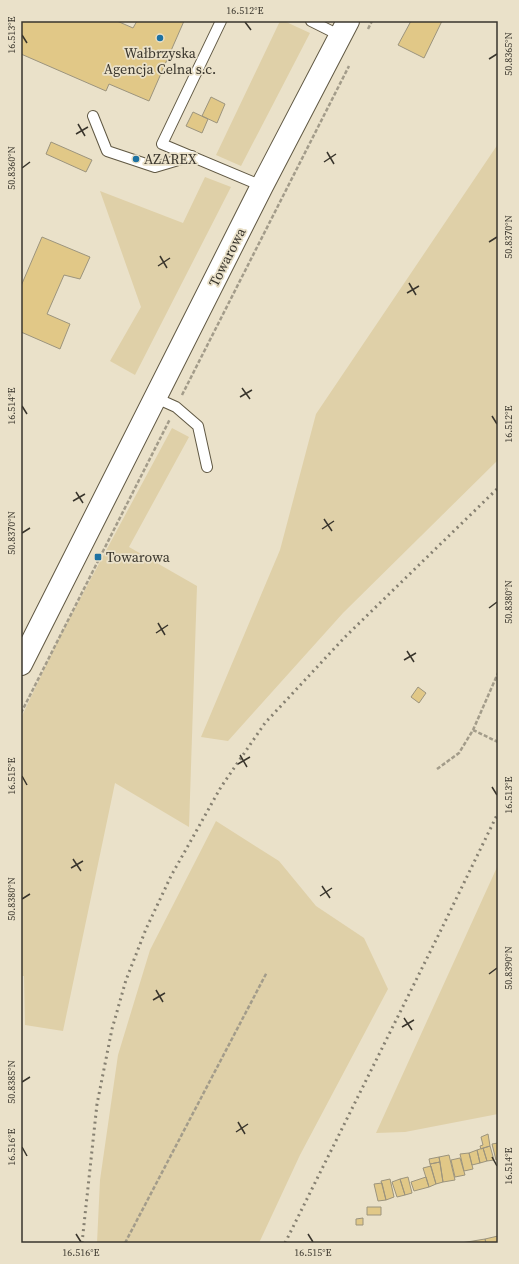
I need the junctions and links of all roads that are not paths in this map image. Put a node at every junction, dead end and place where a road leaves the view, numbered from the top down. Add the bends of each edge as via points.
1 (221, 21) edge
2 (311, 21) edge
3 (344, 28) edge
4 (93, 116) dead end
5 (192, 156) junction
6 (262, 186) junction
7 (156, 398) junction
8 (207, 467) dead end
9 (21, 664) edge

1 - 5 lane via 162,144
2 - 3 lane
3 - 6 main road, Towarowa
4 - 5 lane via 107,151 155,166
5 - 6 lane
6 - 7 main road, Towarowa
7 - 8 lane via 176,407 198,426
7 - 9 main road, Towarowa

